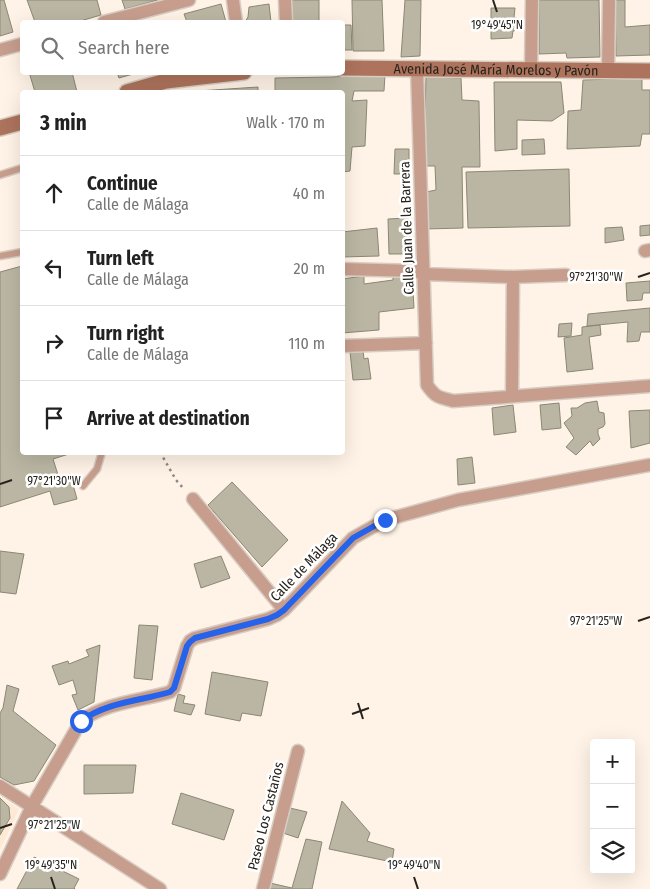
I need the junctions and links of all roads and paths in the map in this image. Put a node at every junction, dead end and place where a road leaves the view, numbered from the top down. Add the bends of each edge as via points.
1 (189, 0) edge
2 (233, 0) edge
3 (285, 0) edge
4 (532, 0) edge
5 (609, 0) edge
6 (112, 20) edge
7 (236, 20) edge
8 (286, 20) edge
9 (20, 45) edge
10 (0, 50) edge
11 (345, 68) edge
12 (416, 69) junction
13 (531, 70) junction
14 (608, 71) junction
15 (650, 71) edge
16 (201, 75) edge
17 (172, 77) edge
18 (133, 90) edge
19 (20, 123) edge
20 (0, 128) edge
21 (20, 169) edge
22 (0, 175) edge
23 (20, 252) edge
24 (0, 256) edge
25 (345, 269) edge
26 (423, 274) junction
27 (566, 275) dead end
28 (513, 277) junction
29 (426, 342) junction
30 (345, 346) edge
31 (650, 386) edge
32 (512, 396) junction
33 (101, 455) edge
34 (162, 455) edge
35 (650, 465) edge
36 (83, 486) dead end
37 (193, 499) joint
38 (284, 610) junction
39 (298, 751) dead end
40 (0, 786) edge
41 (32, 806) junction
42 (0, 874) edge
43 (160, 889) edge
44 (263, 889) edge

1 - 6 street
2 - 7 street
3 - 8 street
4 - 13 street
5 - 14 street
9 - 10 street
11 - 12 main road, Avenida José María Morelos y Pavón
12 - 13 main road, Avenida José María Morelos y Pavón
12 - 26 street, Calle Juan de la Barrera
13 - 14 main road, Avenida José María Morelos y Pavón
14 - 15 main road, Avenida José María Morelos y Pavón
16 - 17 main road
17 - 18 main road
19 - 20 main road
21 - 22 lane
23 - 24 lane
25 - 26 street via 416,271
26 - 28 street
26 - 29 street, Calle Juan de la Barrera
27 - 28 street
28 - 32 street
29 - 30 street
29 - 32 street, Calle Juan de la Barrera via 427,386 434,395 453,401
31 - 32 street
33 - 36 lane via 97,469
34 - 37 path via 176,480
35 - 38 street, Calle de Málaga via 458,500 385,520 353,538
37 - 38 street
38 - 41 street, Calle de Málaga via 268,619 195,638 187,646 170,692 107,707 81,721
39 - 44 street, Paseo Los Castaños
40 - 41 street
41 - 42 street
41 - 43 street

